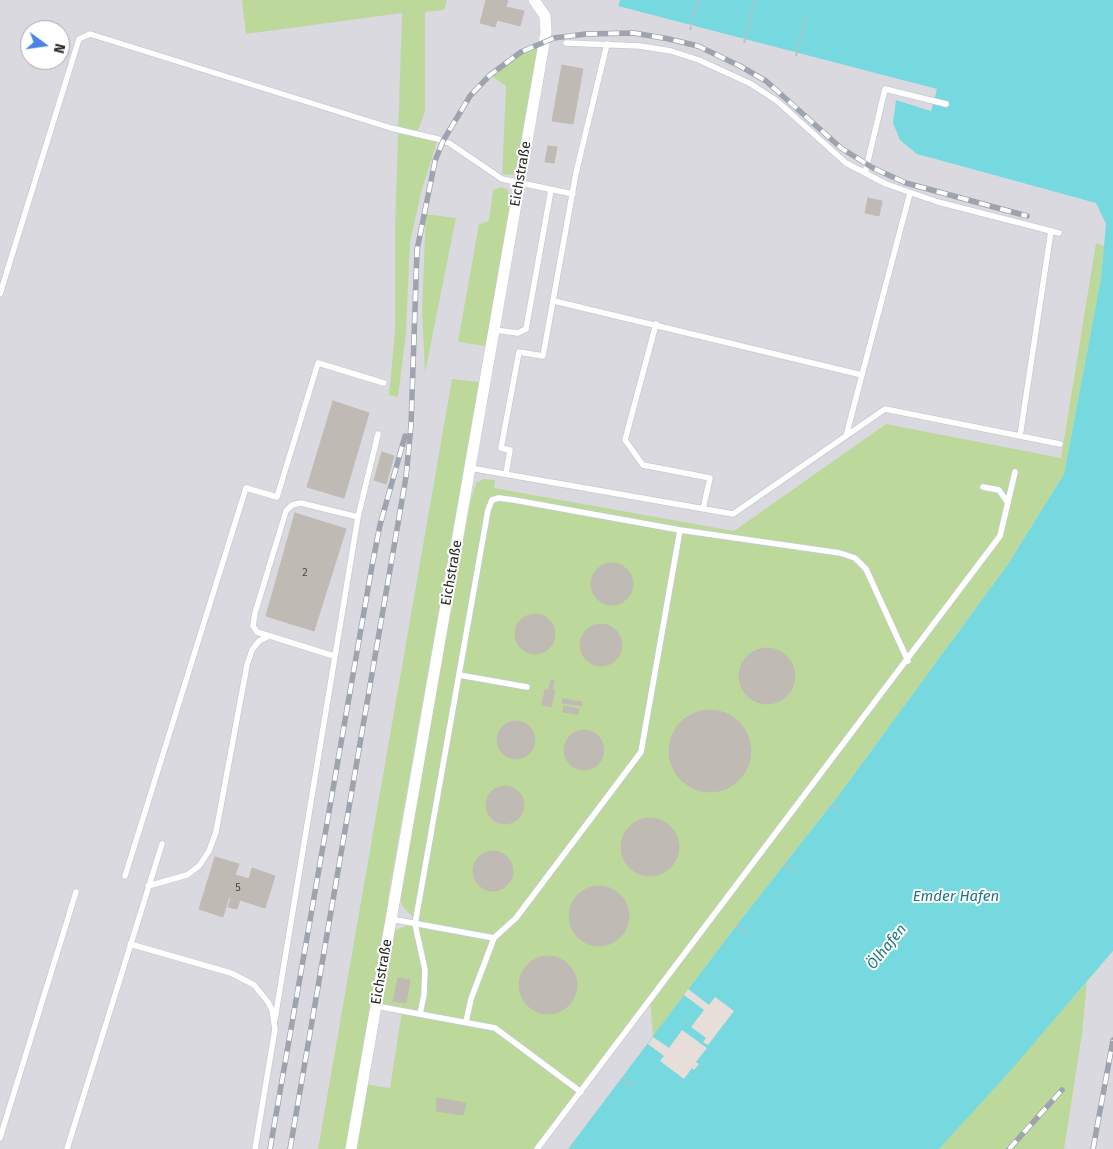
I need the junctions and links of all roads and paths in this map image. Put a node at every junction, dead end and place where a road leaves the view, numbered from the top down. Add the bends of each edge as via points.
1 (534, 0) edge
2 (698, 0) edge
3 (754, 2) dead end
4 (806, 15) dead end
5 (690, 30) dead end
6 (566, 43) dead end
7 (744, 43) dead end
8 (607, 44) junction
9 (796, 56) dead end
10 (946, 104) dead end
11 (865, 173) junction
12 (520, 183) junction
13 (552, 190) junction
14 (910, 193) junction
15 (573, 194) junction
16 (1051, 231) junction
17 (1059, 233) dead end
18 (0, 294) edge
19 (554, 300) junction
20 (656, 324) junction
21 (494, 330) junction
22 (862, 375) junction
23 (384, 383) dead end
24 (378, 434) dead end
25 (846, 436) junction
26 (1020, 436) junction
27 (1060, 444) dead end
28 (470, 468) junction
29 (1015, 472) dead end
30 (506, 474) junction
31 (983, 487) dead end
32 (1008, 503) junction
33 (703, 509) junction
34 (358, 517) junction
35 (680, 530) junction
36 (269, 636) junction
37 (334, 656) junction
38 (908, 661) junction
39 (459, 675) junction
40 (527, 687) dead end
41 (831, 805) dead end
42 (842, 812) dead end
43 (162, 844) dead end
44 (785, 864) dead end
45 (797, 873) dead end
46 (126, 876) dead end
47 (148, 886) junction
48 (76, 892) dead end
49 (391, 919) junction
50 (416, 924) junction
51 (736, 926) dead end
52 (748, 934) dead end
53 (494, 938) junction
54 (130, 944) junction
55 (376, 1006) junction
56 (420, 1014) junction
57 (275, 1019) junction
58 (466, 1022) junction
59 (622, 1078) dead end
60 (634, 1086) dead end
61 (581, 1092) junction
62 (0, 1138) edge
63 (571, 1145) dead end
64 (67, 1149) edge
65 (255, 1149) edge
66 (351, 1149) edge
67 (537, 1149) edge
68 (576, 1149) edge

1 - 12 street, Eichstraße via 545,16 546,32
2 - 5 path
3 - 7 path
4 - 9 path
6 - 8 lane
8 - 11 lane via 671,51 744,80 776,101 846,163
8 - 15 lane
10 - 11 lane via 885,89
11 - 14 lane
12 - 13 lane
12 - 18 lane via 502,178 438,139 391,128 90,34 79,39
12 - 21 street, Eichstraße
13 - 15 lane
13 - 21 lane via 526,329 518,333
14 - 16 lane
14 - 22 lane
15 - 19 lane
16 - 17 lane
16 - 26 lane
19 - 20 lane
19 - 30 lane via 543,356 519,352 501,448 510,450
20 - 22 lane
20 - 33 lane via 625,440 643,465 710,478
21 - 28 street, Eichstraße
22 - 25 lane
23 - 46 lane via 318,363 277,497 246,488
24 - 34 lane
25 - 26 lane via 885,409
25 - 33 lane via 733,514
26 - 27 lane
28 - 30 lane
28 - 49 street, Eichstraße
29 - 32 lane
30 - 33 lane
31 - 32 lane via 999,490
32 - 38 lane via 1000,536
34 - 36 lane via 301,503 286,511 253,626 257,632
34 - 37 lane
35 - 38 lane via 840,553 855,558 866,568
35 - 39 lane via 514,500 492,500
35 - 53 lane via 641,752 516,918
36 - 37 lane
36 - 47 lane via 259,640 247,665 216,832 208,851 199,866 188,875
37 - 57 lane
38 - 61 lane
39 - 40 lane
39 - 50 lane
41 - 42 path
43 - 47 lane
44 - 45 path
47 - 54 lane
48 - 62 lane
49 - 50 lane
49 - 55 street, Eichstraße
50 - 53 lane
50 - 56 lane via 425,970
51 - 52 path
53 - 58 lane via 471,999
54 - 57 lane via 242,978 263,994
54 - 64 lane
55 - 56 lane
55 - 66 street, Eichstraße
56 - 58 lane
57 - 65 lane
58 - 61 lane via 495,1028
59 - 60 path
61 - 67 lane
63 - 68 path

